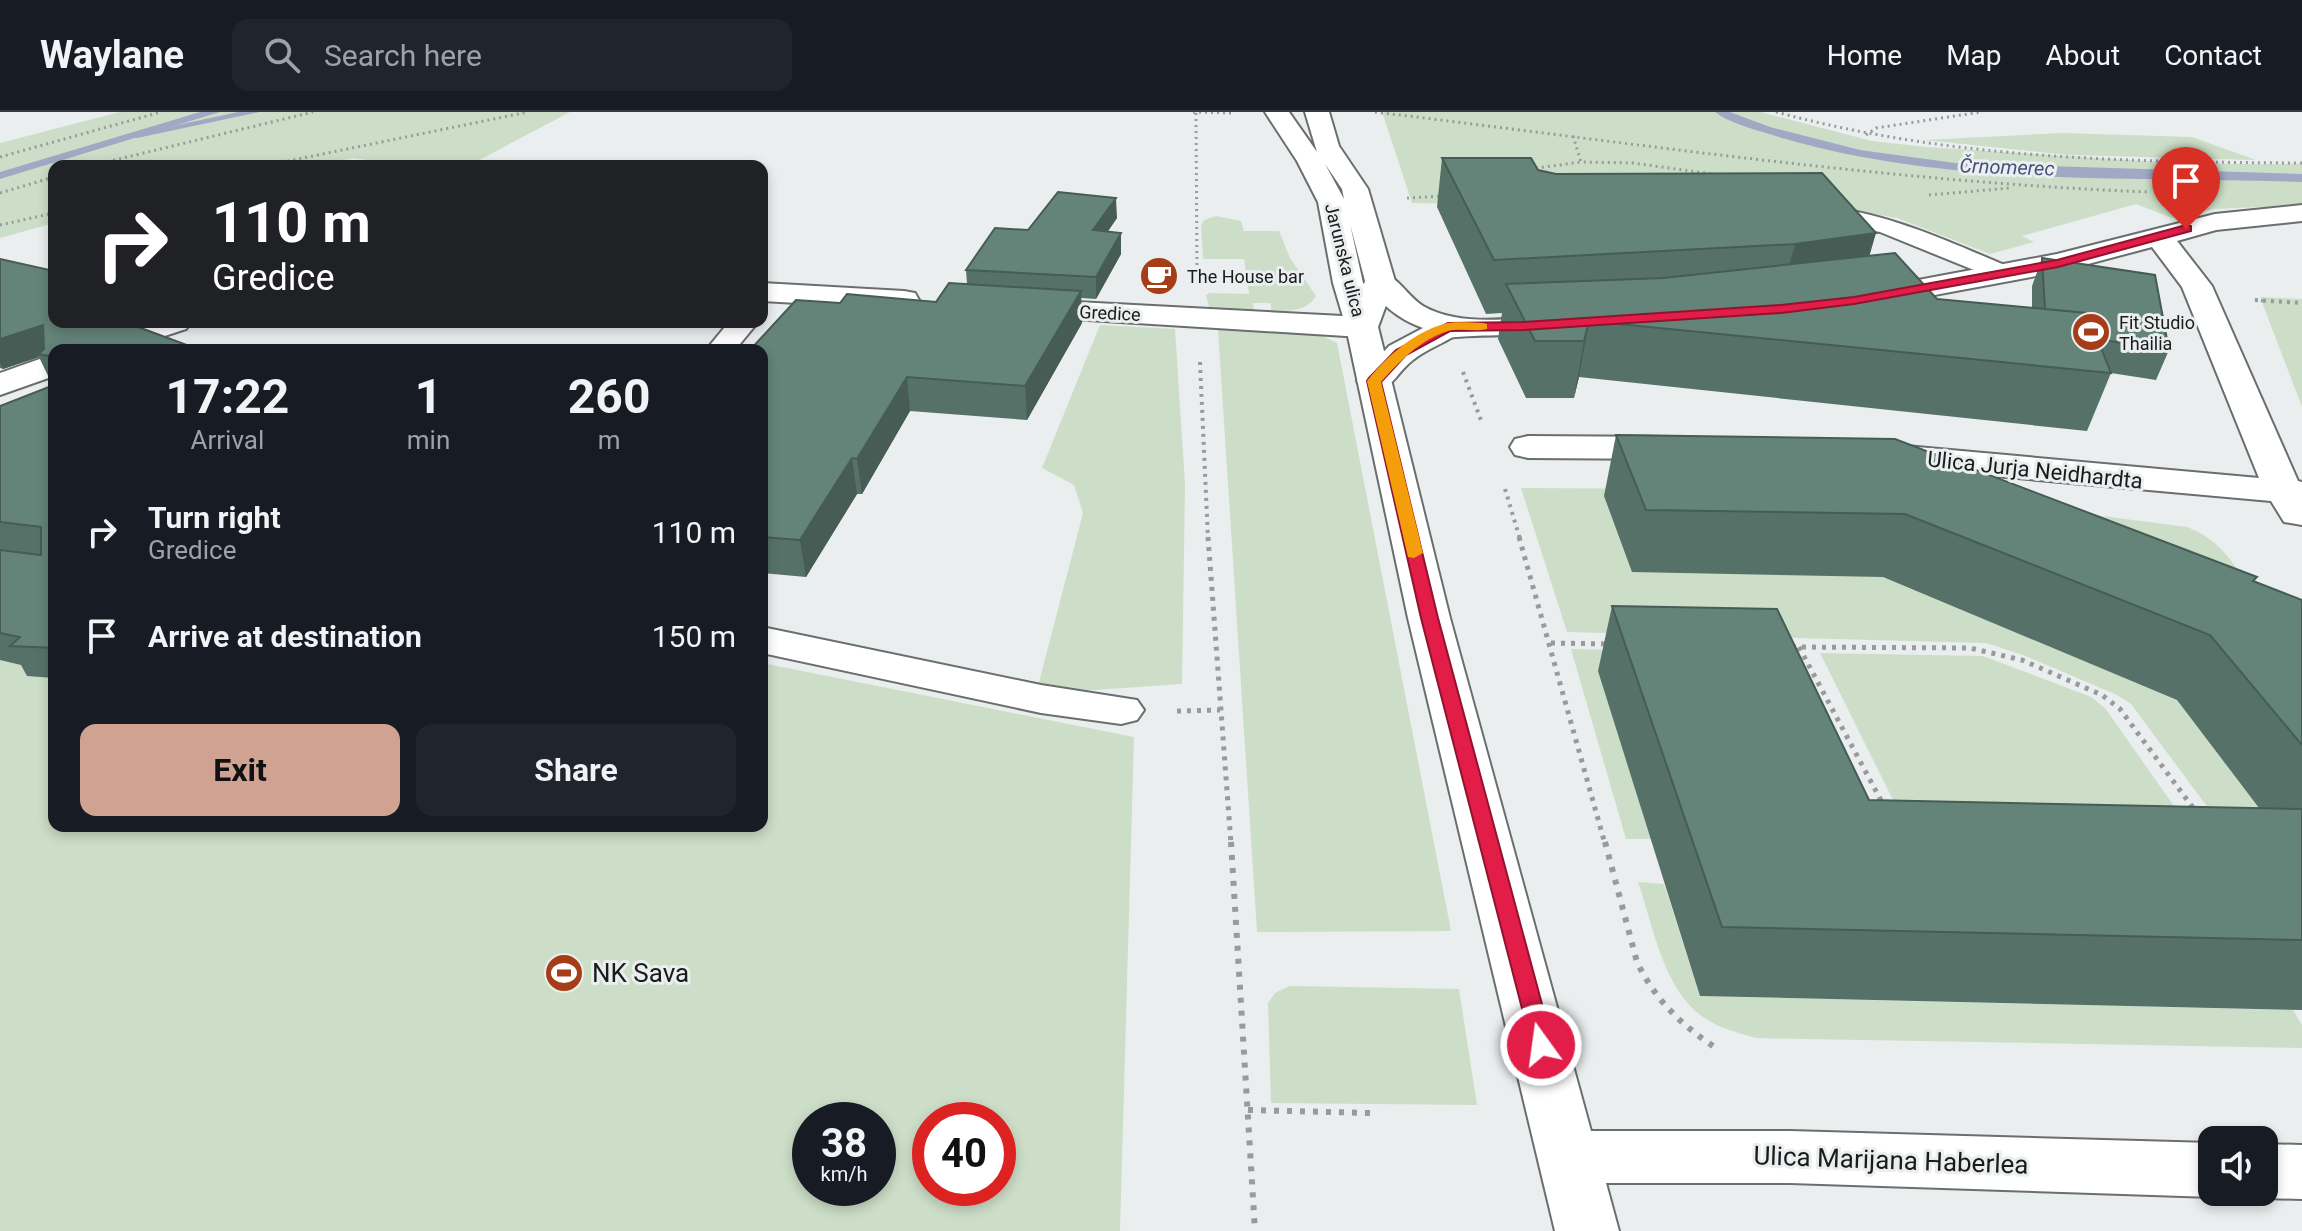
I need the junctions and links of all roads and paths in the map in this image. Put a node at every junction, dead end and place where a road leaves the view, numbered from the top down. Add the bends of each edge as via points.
1 (161, 112) edge
2 (313, 112) edge
3 (528, 112) edge
4 (1195, 112) edge
5 (1277, 112) edge
6 (1317, 112) edge
7 (1375, 112) edge
8 (1776, 112) edge
9 (1981, 112) edge
10 (1243, 113) edge
11 (1865, 136) junction
12 (0, 157) edge
13 (115, 160) edge
14 (293, 160) edge
15 (1581, 162) dead end
16 (2302, 163) edge
17 (1529, 169) edge
18 (48, 179) edge
19 (2159, 192) dead end
20 (0, 193) edge
21 (1452, 196) edge
22 (1394, 198) dead end
23 (1784, 212) edge
24 (2302, 213) edge
25 (48, 214) edge
26 (0, 225) edge
27 (2158, 236) junction
28 (2005, 274) junction
29 (1197, 277) dead end
30 (1380, 281) junction
31 (768, 295) edge
32 (2251, 300) dead end
33 (930, 302) edge
34 (1839, 302) edge
35 (2302, 303) edge
36 (994, 306) edge
37 (1582, 322) edge
38 (1362, 327) junction
39 (1448, 327) junction
40 (157, 328) edge
41 (739, 328) edge
42 (107, 344) edge
43 (725, 344) edge
44 (1199, 346) dead end
45 (48, 366) edge
46 (1462, 368) dead end
47 (1374, 381) junction
48 (0, 385) edge
49 (1486, 433) dead end
50 (1528, 447) dead end
51 (1713, 448) edge
52 (1856, 452) edge
53 (1504, 486) dead end
54 (2296, 502) edge
55 (768, 641) edge
56 (1551, 643) junction
57 (1613, 644) edge
58 (1784, 647) edge
59 (1799, 647) junction
60 (1121, 710) dead end
61 (1893, 817) edge
62 (2199, 818) edge
63 (1713, 1046) dead end
64 (1248, 1110) junction
65 (1370, 1113) dead end
66 (1570, 1157) junction
67 (2198, 1170) edge
68 (2278, 1171) edge
69 (2302, 1172) edge
70 (1255, 1231) edge
71 (1587, 1231) edge

1 - 12 path
2 - 13 path
3 - 14 path
4 - 10 path
4 - 29 path
5 - 38 street, Jarunska ulica via 1332,202
6 - 30 street, Jarunska ulica via 1326,146 1355,189
7 - 19 path via 1864,171 2022,187
8 - 11 path
9 - 11 path via 1876,128
11 - 16 path via 2051,155
15 - 17 path
18 - 20 path
21 - 22 path
23 - 28 lane via 1833,214 1894,229
24 - 27 street via 2215,222
25 - 26 path
27 - 28 street
27 - 54 street via 2197,286
28 - 34 street
30 - 38 street, Jarunska ulica
30 - 39 street via 1390,298 1409,311
31 - 33 street
32 - 35 path
36 - 38 street, Gredice
37 - 39 street
38 - 47 street, Jarunska ulica
39 - 47 street via 1401,353
40 - 42 street
41 - 43 lane
44 - 64 path
45 - 48 street
46 - 49 path
47 - 66 street, Jarunska ulica via 1429,618
50 - 51 street
52 - 54 street, Ulica Jurja Neidhardta
53 - 56 path
55 - 60 street via 1041,699
56 - 57 path
56 - 63 path via 1637,962 1676,1022
58 - 59 path
59 - 61 path
59 - 62 path via 1970,648 2022,660 2102,695 2120,709
64 - 65 path
64 - 70 path
66 - 67 street, Ulica Marijana Haberlea via 1790,1157
66 - 71 street, Jarunska ulica
68 - 69 street

